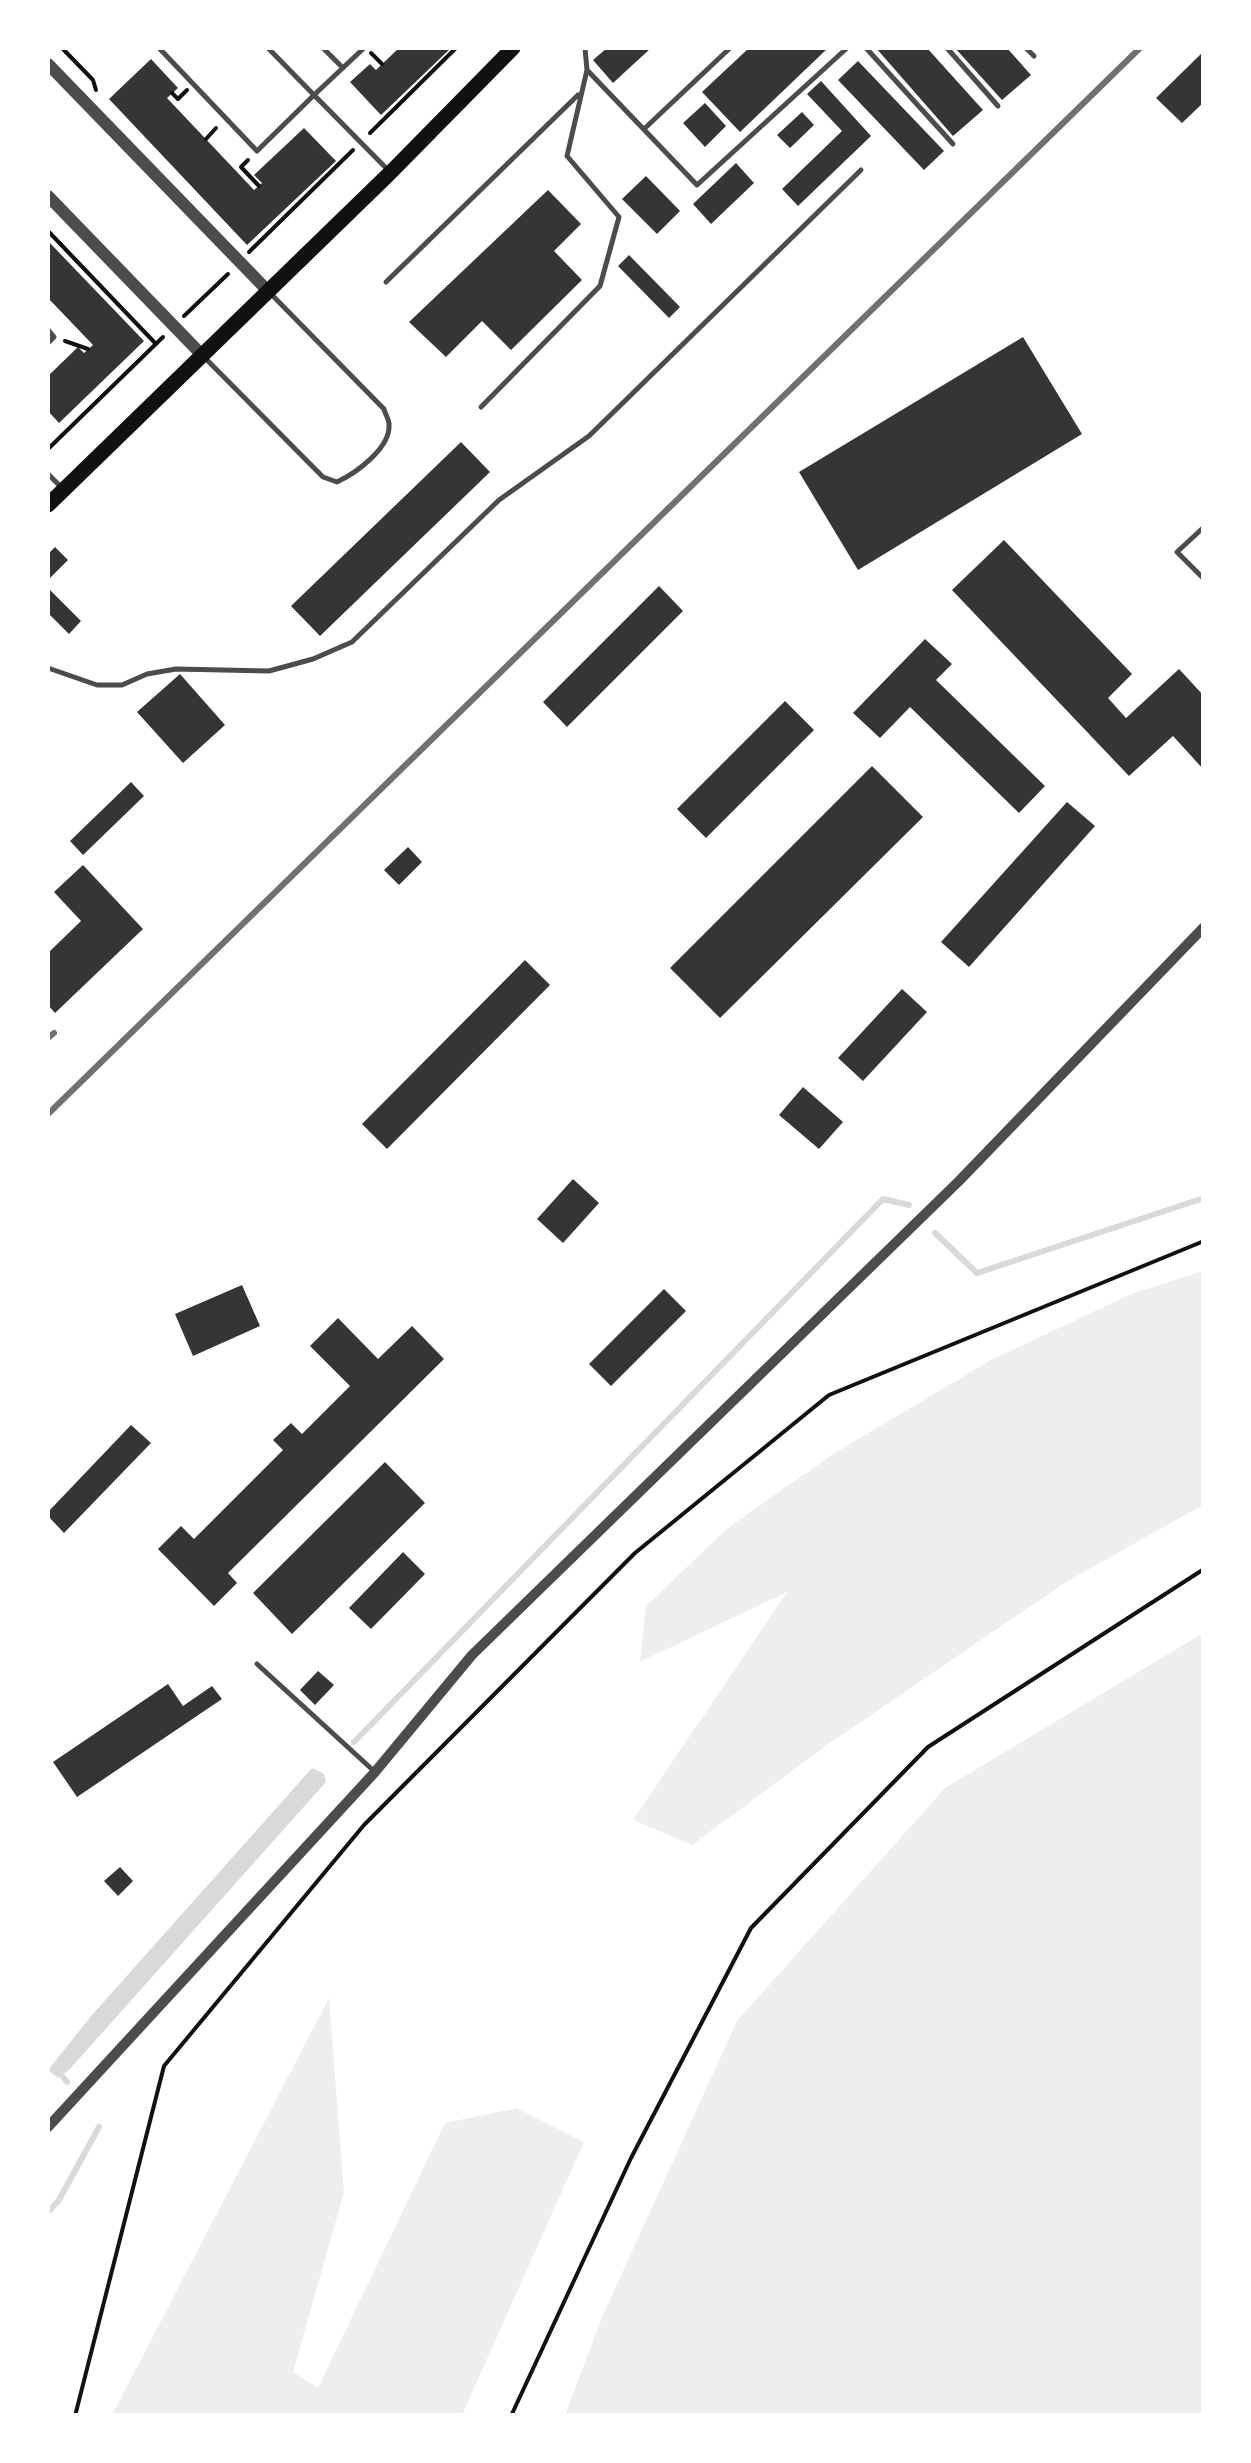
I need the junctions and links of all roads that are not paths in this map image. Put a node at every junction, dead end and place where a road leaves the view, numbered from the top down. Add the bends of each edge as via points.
1 (159, 48) edge
2 (268, 48) edge
3 (323, 48) edge
4 (364, 48) edge
5 (513, 48) edge
6 (584, 48) edge
7 (730, 48) edge
8 (847, 48) edge
9 (866, 48) edge
10 (948, 48) edge
11 (1026, 48) edge
12 (1034, 56) dead end
13 (48, 64) edge
14 (342, 68) junction
15 (586, 70) junction
16 (580, 93) junction
17 (314, 96) junction
18 (998, 106) dead end
19 (644, 130) junction
20 (953, 144) dead end
21 (861, 170) dead end
22 (391, 172) junction
23 (48, 196) edge
24 (386, 282) dead end
25 (266, 290) junction
26 (48, 330) edge
27 (48, 344) edge
28 (201, 354) junction
29 (481, 407) dead end
30 (48, 474) edge
31 (63, 490) junction
32 (48, 505) edge
33 (1204, 527) edge
34 (1204, 579) edge
35 (48, 668) edge
36 (1204, 928) edge
37 (257, 1664) dead end
38 (374, 1772) junction
39 (48, 2127) edge

1 - 17 lane via 257,152
2 - 17 lane
3 - 14 lane
4 - 14 lane
5 - 22 main road
6 - 15 lane
7 - 19 lane
8 - 19 lane via 697,185
9 - 20 lane
10 - 18 lane
11 - 12 lane
13 - 25 street via 244,258
14 - 17 lane
15 - 16 lane
15 - 19 lane
16 - 24 lane
16 - 29 lane via 567,156 619,218 600,286
17 - 22 lane
21 - 35 lane via 589,436 500,500 352,642 269,671 176,669 122,685 97,685
22 - 25 main road
23 - 28 street
25 - 28 main road
25 - 28 lane via 384,408 390,426 384,442 352,475 337,482 323,476
26 - 27 lane via 54,337
28 - 31 main road
30 - 31 lane
31 - 32 main road
33 - 34 lane via 1178,552
36 - 38 street via 959,1182 472,1654
37 - 38 lane
38 - 39 street

